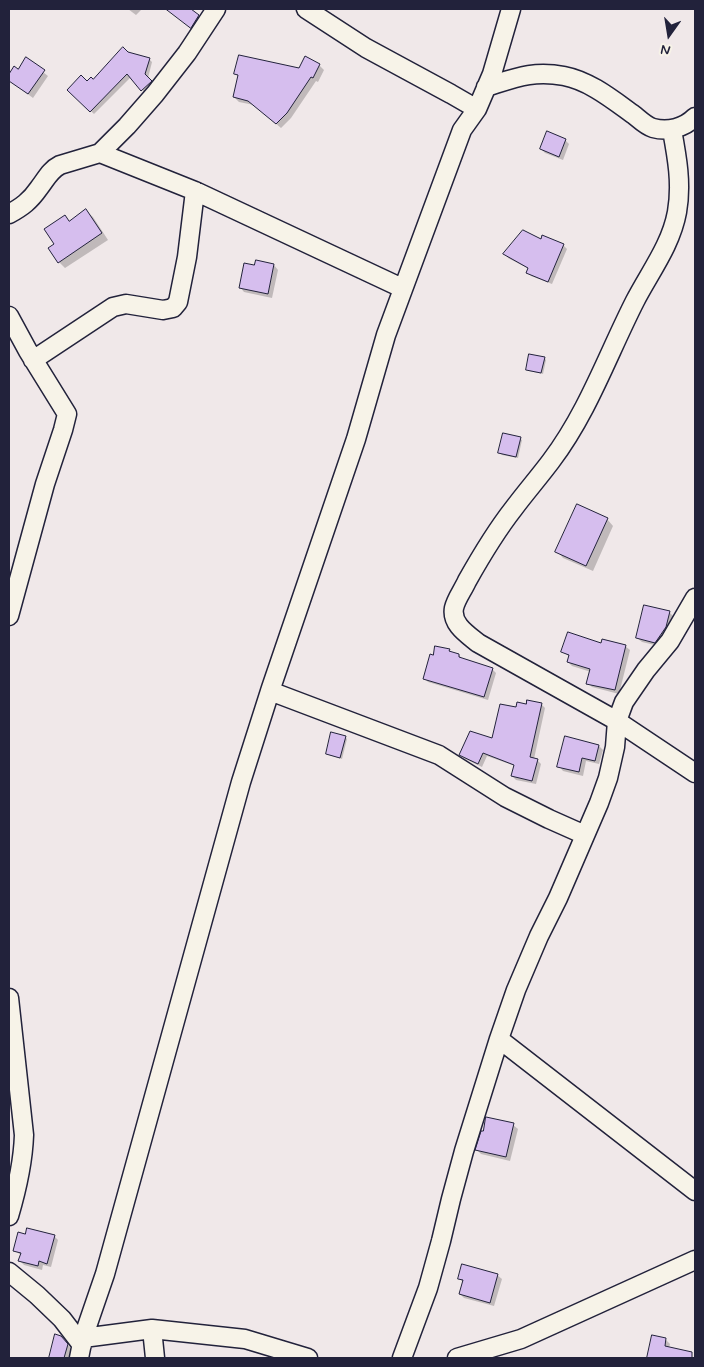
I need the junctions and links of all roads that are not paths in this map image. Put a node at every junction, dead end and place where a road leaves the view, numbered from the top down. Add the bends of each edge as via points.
1 (216, 9) edge
2 (306, 9) edge
3 (511, 9) edge
4 (486, 87) junction
5 (476, 109) junction
6 (695, 117) edge
7 (672, 130) junction
8 (100, 153) junction
9 (195, 191) junction
10 (9, 214) edge
11 (402, 288) junction
12 (9, 316) edge
13 (34, 360) junction
14 (695, 598) edge
15 (9, 616) edge
16 (270, 691) junction
17 (617, 721) junction
18 (695, 772) edge
19 (585, 835) junction
20 (9, 998) edge
21 (499, 1039) junction
22 (695, 1191) edge
23 (9, 1216) edge
24 (695, 1260) edge
25 (9, 1272) edge
26 (152, 1329) junction
27 (81, 1347) edge
28 (155, 1358) edge
29 (308, 1358) edge
30 (402, 1358) edge
31 (458, 1358) edge

1 - 8 street via 155,94
2 - 5 street via 366,48
3 - 4 street
4 - 5 street
4 - 7 street via 523,75 565,76 593,87 652,128
5 - 11 street via 462,130
6 - 7 street
7 - 17 street via 680,192 677,214 661,256 571,430 493,537 454,606 453,617 466,634
8 - 9 street
8 - 10 street via 54,168 23,206
9 - 11 street
9 - 13 street via 187,257 178,302 173,308 163,310 126,304 113,307
11 - 16 street via 356,439
12 - 13 street
13 - 15 street via 67,414
14 - 17 street via 670,640 632,689
16 - 19 street via 440,756 505,797
16 - 27 street via 241,782
17 - 18 street
17 - 19 street via 608,778
19 - 21 street via 516,990
20 - 23 street via 24,1154
21 - 22 street
21 - 30 street via 464,1151 428,1288
24 - 31 street via 521,1339
25 - 27 street via 62,1319
26 - 27 street
26 - 28 street
26 - 29 street via 245,1339

